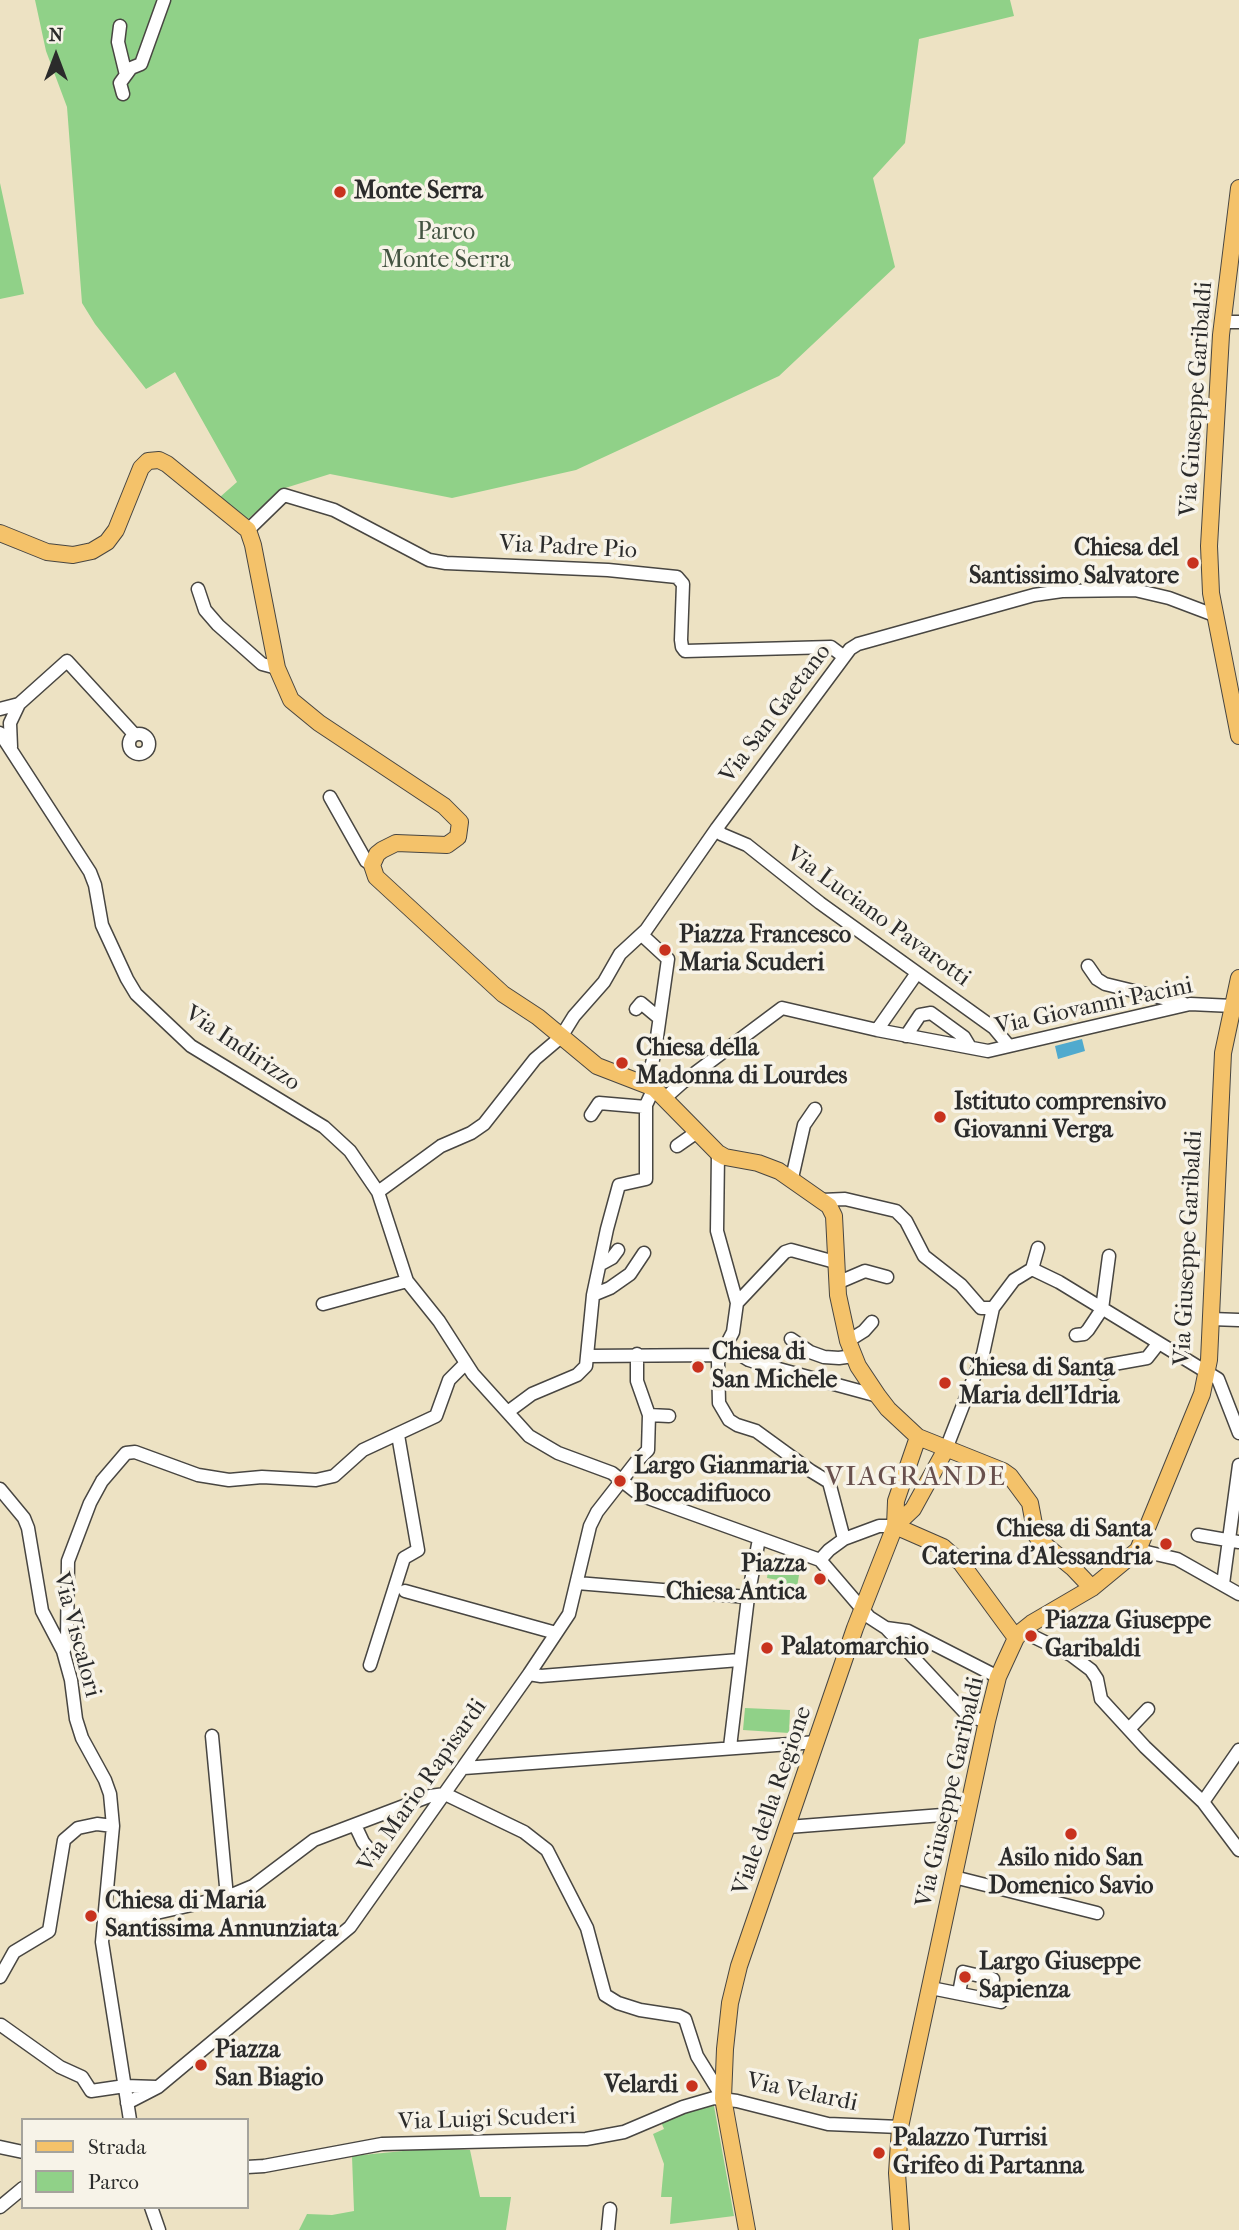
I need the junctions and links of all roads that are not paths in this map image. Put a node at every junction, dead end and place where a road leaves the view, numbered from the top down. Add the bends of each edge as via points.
1 (164, 0) edge
2 (120, 26) dead end
3 (126, 75) junction
4 (123, 94) dead end
5 (1239, 188) edge
6 (1231, 322) edge
7 (247, 530) junction
8 (0, 533) edge
9 (198, 589) dead end
10 (1214, 615) junction
11 (843, 656) junction
12 (277, 668) junction
13 (1234, 684) edge
14 (19, 704) junction
15 (0, 709) edge
16 (0, 733) edge
17 (134, 734) dead end
18 (1239, 736) edge
19 (12, 751) junction
20 (330, 797) dead end
21 (717, 828) junction
22 (372, 865) junction
23 (642, 935) junction
24 (1088, 966) dead end
25 (917, 973) junction
26 (1239, 978) edge
27 (1190, 1004) junction
28 (1233, 1006) junction
29 (636, 1009) dead end
30 (659, 1018) junction
31 (877, 1030) junction
32 (906, 1036) junction
33 (561, 1037) junction
34 (1009, 1046) junction
35 (970, 1047) junction
36 (656, 1091) junction
37 (646, 1106) junction
38 (815, 1109) dead end
39 (592, 1115) dead end
40 (697, 1132) junction
41 (677, 1146) dead end
42 (718, 1153) junction
43 (792, 1178) junction
44 (378, 1192) junction
45 (822, 1200) junction
46 (1038, 1248) dead end
47 (618, 1250) dead end
48 (644, 1253) dead end
49 (1110, 1256) dead end
50 (835, 1262) junction
51 (601, 1265) junction
52 (1032, 1269) junction
53 (887, 1277) dead end
54 (407, 1281) junction
55 (837, 1283) junction
56 (593, 1294) junction
57 (737, 1303) junction
58 (323, 1304) dead end
59 (993, 1308) junction
60 (1102, 1309) junction
61 (1211, 1319) junction
62 (1239, 1320) edge
63 (872, 1322) dead end
64 (1076, 1335) dead end
65 (791, 1339) dead end
66 (1158, 1344) junction
67 (851, 1348) junction
68 (723, 1350) junction
69 (637, 1354) junction
70 (588, 1356) junction
71 (466, 1363) junction
72 (1208, 1371) junction
73 (1104, 1374) dead end
74 (862, 1386) junction
75 (509, 1411) junction
76 (649, 1415) junction
77 (669, 1416) dead end
78 (1237, 1419) edge
79 (1239, 1433) edge
80 (398, 1435) junction
81 (918, 1437) junction
82 (948, 1450) junction
83 (1239, 1465) edge
84 (622, 1482) junction
85 (0, 1489) edge
86 (1236, 1512) edge
87 (895, 1526) junction
88 (1198, 1535) dead end
89 (844, 1538) junction
90 (759, 1539) junction
91 (1234, 1541) edge
92 (1138, 1550) junction
93 (820, 1560) junction
94 (578, 1583) junction
95 (1223, 1584) junction
96 (1091, 1588) junction
97 (405, 1591) dead end
98 (1239, 1594) edge
99 (747, 1597) junction
100 (862, 1609) junction
101 (886, 1628) junction
102 (556, 1633) junction
103 (1019, 1635) junction
104 (63, 1651) junction
105 (740, 1660) junction
106 (370, 1665) dead end
107 (529, 1674) junction
108 (998, 1677) junction
109 (1148, 1709) dead end
110 (987, 1721) junction
111 (1129, 1729) junction
112 (212, 1736) dead end
113 (817, 1742) junction
114 (730, 1747) junction
115 (1237, 1758) edge
116 (464, 1768) junction
117 (445, 1794) junction
118 (1203, 1802) junction
119 (968, 1813) junction
120 (113, 1825) junction
121 (355, 1825) junction
122 (788, 1827) junction
123 (1239, 1850) edge
124 (372, 1853) dead end
125 (954, 1877) junction
126 (227, 1897) junction
127 (1097, 1913) dead end
128 (103, 1917) junction
129 (0, 1977) edge
130 (931, 1988) junction
131 (958, 1993) junction
132 (1, 2025) edge
133 (125, 2086) junction
134 (158, 2087) junction
135 (723, 2098) junction
136 (127, 2103) junction
137 (130, 2118) edge
138 (900, 2127) junction
139 (0, 2147) edge
140 (21, 2152) edge
141 (248, 2167) edge
142 (21, 2190) edge
143 (0, 2207) edge
144 (152, 2209) edge
145 (610, 2209) dead end
146 (159, 2230) edge
147 (608, 2230) edge
148 (747, 2230) edge
149 (901, 2230) edge

1 - 3 street via 141,64
2 - 3 street via 118,42
3 - 4 street via 120,83
5 - 6 main road, Via Giuseppe Garibaldi
6 - 10 main road, Via Giuseppe Garibaldi via 1209,546
7 - 8 main road via 159,460 148,461 141,468 116,530 92,551 73,555 47,552
7 - 11 street, Via Padre Pio via 284,495 334,510 429,559 446,563 677,577 684,590 681,640 685,651 831,646
7 - 12 main road
9 - 12 street via 205,610 218,625 262,664
10 - 11 street, Via San Gaetano via 1135,590 1062,591 858,644
10 - 13 main road, Via Giuseppe Garibaldi
11 - 21 street, Via San Gaetano
12 - 22 main road via 291,700 444,806 460,822 458,837 447,845 396,844 377,854
13 - 18 main road, Via Giuseppe Garibaldi
14 - 15 street
14 - 17 street via 67,661
14 - 19 street via 10,723
16 - 19 street, Via Indirizzo
19 - 44 street, Via Indirizzo via 90,872 102,925 136,994 191,1046 333,1135
20 - 22 street
21 - 23 street, Via San Gaetano
21 - 25 street, Via Luciano Pavarotti via 747,845
22 - 33 main road via 376,877 503,994
23 - 30 street via 668,963
23 - 33 street, Via San Gaetano via 620,954
24 - 27 street via 1105,984
25 - 31 street
25 - 34 street, Via Luciano Pavarotti via 994,1028
26 - 28 main road, Via Giuseppe Garibaldi
27 - 28 street, Via Giovanni Pacini
27 - 34 street, Via Giovanni Pacini
28 - 61 main road, Via Giuseppe Garibaldi via 1221,1077
29 - 30 street via 641,1003
30 - 36 street
31 - 32 street, Via Giovanni Pacini
31 - 36 street, Via Giovanni Pacini via 782,1008 695,1073
32 - 35 street, Via Giovanni Pacini
32 - 35 street via 920,1014 931,1013 964,1037
33 - 36 main road via 597,1066
33 - 44 street, Via San Gaetano via 536,1059 484,1124 441,1146
34 - 35 street, Via Giovanni Pacini via 988,1051
36 - 37 street
36 - 40 main road
37 - 39 street via 599,1103
37 - 51 street via 646,1179 619,1185
38 - 43 street via 804,1125
40 - 41 street
40 - 42 main road
42 - 43 main road via 771,1167
42 - 57 street via 717,1231
43 - 45 main road
44 - 54 street, Via Indirizzo
45 - 50 main road via 834,1216
45 - 59 street via 845,1199 896,1211 923,1256 961,1285 981,1308
46 - 52 street
47 - 51 street
48 - 56 street via 630,1274
49 - 60 street
50 - 55 main road
50 - 57 street via 785,1252
51 - 56 street
52 - 59 street via 1014,1280
52 - 60 street
53 - 55 street via 865,1271
54 - 58 street
54 - 71 street, Via Indirizzo
55 - 67 main road
56 - 70 street
57 - 68 street via 733,1332
59 - 82 street via 983,1354
60 - 64 street via 1084,1334
60 - 66 street
61 - 62 street
61 - 72 main road, Via Giuseppe Garibaldi
63 - 67 street
65 - 67 street via 824,1357
66 - 72 street
66 - 73 street via 1146,1358 1108,1364
67 - 74 main road
68 - 69 street
68 - 74 street
68 - 89 street via 719,1395 725,1414 829,1482
69 - 70 street
69 - 76 street via 637,1381
70 - 75 street via 584,1370 532,1394
71 - 75 street, Via Indirizzo
71 - 80 street via 449,1380 436,1416
72 - 78 street via 1219,1379
72 - 92 main road, Via Giuseppe Garibaldi
74 - 81 main road
75 - 84 street, Via Indirizzo via 543,1446
76 - 77 street
76 - 84 street, Via Mario Rapisardi via 648,1450
78 - 79 street
80 - 104 street via 363,1450 334,1476 316,1480 229,1480 126,1453 90,1503 68,1561
80 - 106 street via 418,1550 404,1558
81 - 82 main road
81 - 87 main road via 895,1501
82 - 87 main road via 913,1509
82 - 96 main road via 1010,1476 1030,1503 1040,1541
83 - 86 street
84 - 90 street, Via Indirizzo via 639,1495
84 - 94 street, Via Mario Rapisardi via 590,1526
85 - 104 street, Via Viscalori via 29,1528 42,1611
86 - 91 street
87 - 89 street via 879,1526
87 - 100 main road, Viale della Regione
87 - 103 main road via 943,1548 961,1563
88 - 91 street
89 - 93 street
90 - 93 street, Via Indirizzo
90 - 99 street
91 - 95 street
92 - 95 street via 1177,1559
92 - 96 main road, Via Giuseppe Garibaldi
93 - 100 street
94 - 99 street
94 - 102 street, Via Mario Rapisardi via 569,1614
95 - 98 street
96 - 103 main road, Via Giuseppe Garibaldi
97 - 102 street
99 - 105 street
100 - 101 street
100 - 113 main road, Viale della Regione
101 - 108 street via 908,1631
101 - 110 street via 970,1717
102 - 107 street, Via Mario Rapisardi
103 - 108 main road, Via Giuseppe Garibaldi
103 - 111 street via 1052,1646 1091,1670 1101,1699
104 - 120 street, Via Viscalori via 76,1719 110,1794
105 - 107 street
105 - 114 street
107 - 116 street, Via Mario Rapisardi
108 - 110 main road, Via Giuseppe Garibaldi
109 - 111 street
110 - 119 main road, Via Giuseppe Garibaldi
111 - 118 street
112 - 126 street
113 - 114 street
113 - 122 main road, Viale della Regione
114 - 116 street
115 - 118 street
116 - 117 street, Via Mario Rapisardi
117 - 121 street
117 - 134 street, Via Mario Rapisardi via 350,1927
117 - 135 street, Via Velardi via 524,1832 547,1850 587,1928 605,1995 640,2010 685,2019 697,2056
118 - 123 street
119 - 122 street
119 - 125 main road, Via Giuseppe Garibaldi
120 - 128 street, Via Viscalori
120 - 129 street via 78,1828 64,1840 49,1931 14,1952
121 - 124 street
121 - 126 street via 314,1840 253,1886
122 - 135 main road, Viale della Regione via 730,2003
125 - 127 street
125 - 130 main road, Via Giuseppe Garibaldi
126 - 128 street via 144,1916
128 - 133 street, Via Viscalori via 102,1942
130 - 131 street
130 - 138 main road, Via Giuseppe Garibaldi
131 - 131 street via 963,1972 993,1979 995,2001
132 - 133 street via 82,2077 91,2091
133 - 134 street
133 - 136 street, Via Viscalori
134 - 136 street, Via Mario Rapisardi
135 - 138 street, Via Velardi via 828,2124
135 - 141 street, Via Luigi Scuderi via 683,2107 624,2132 586,2138 383,2144
135 - 148 main road, Viale della Regione
136 - 137 street, Via Viscalori
138 - 149 main road, Via Giuseppe Garibaldi
139 - 140 street
142 - 143 street
144 - 146 street
145 - 147 street

